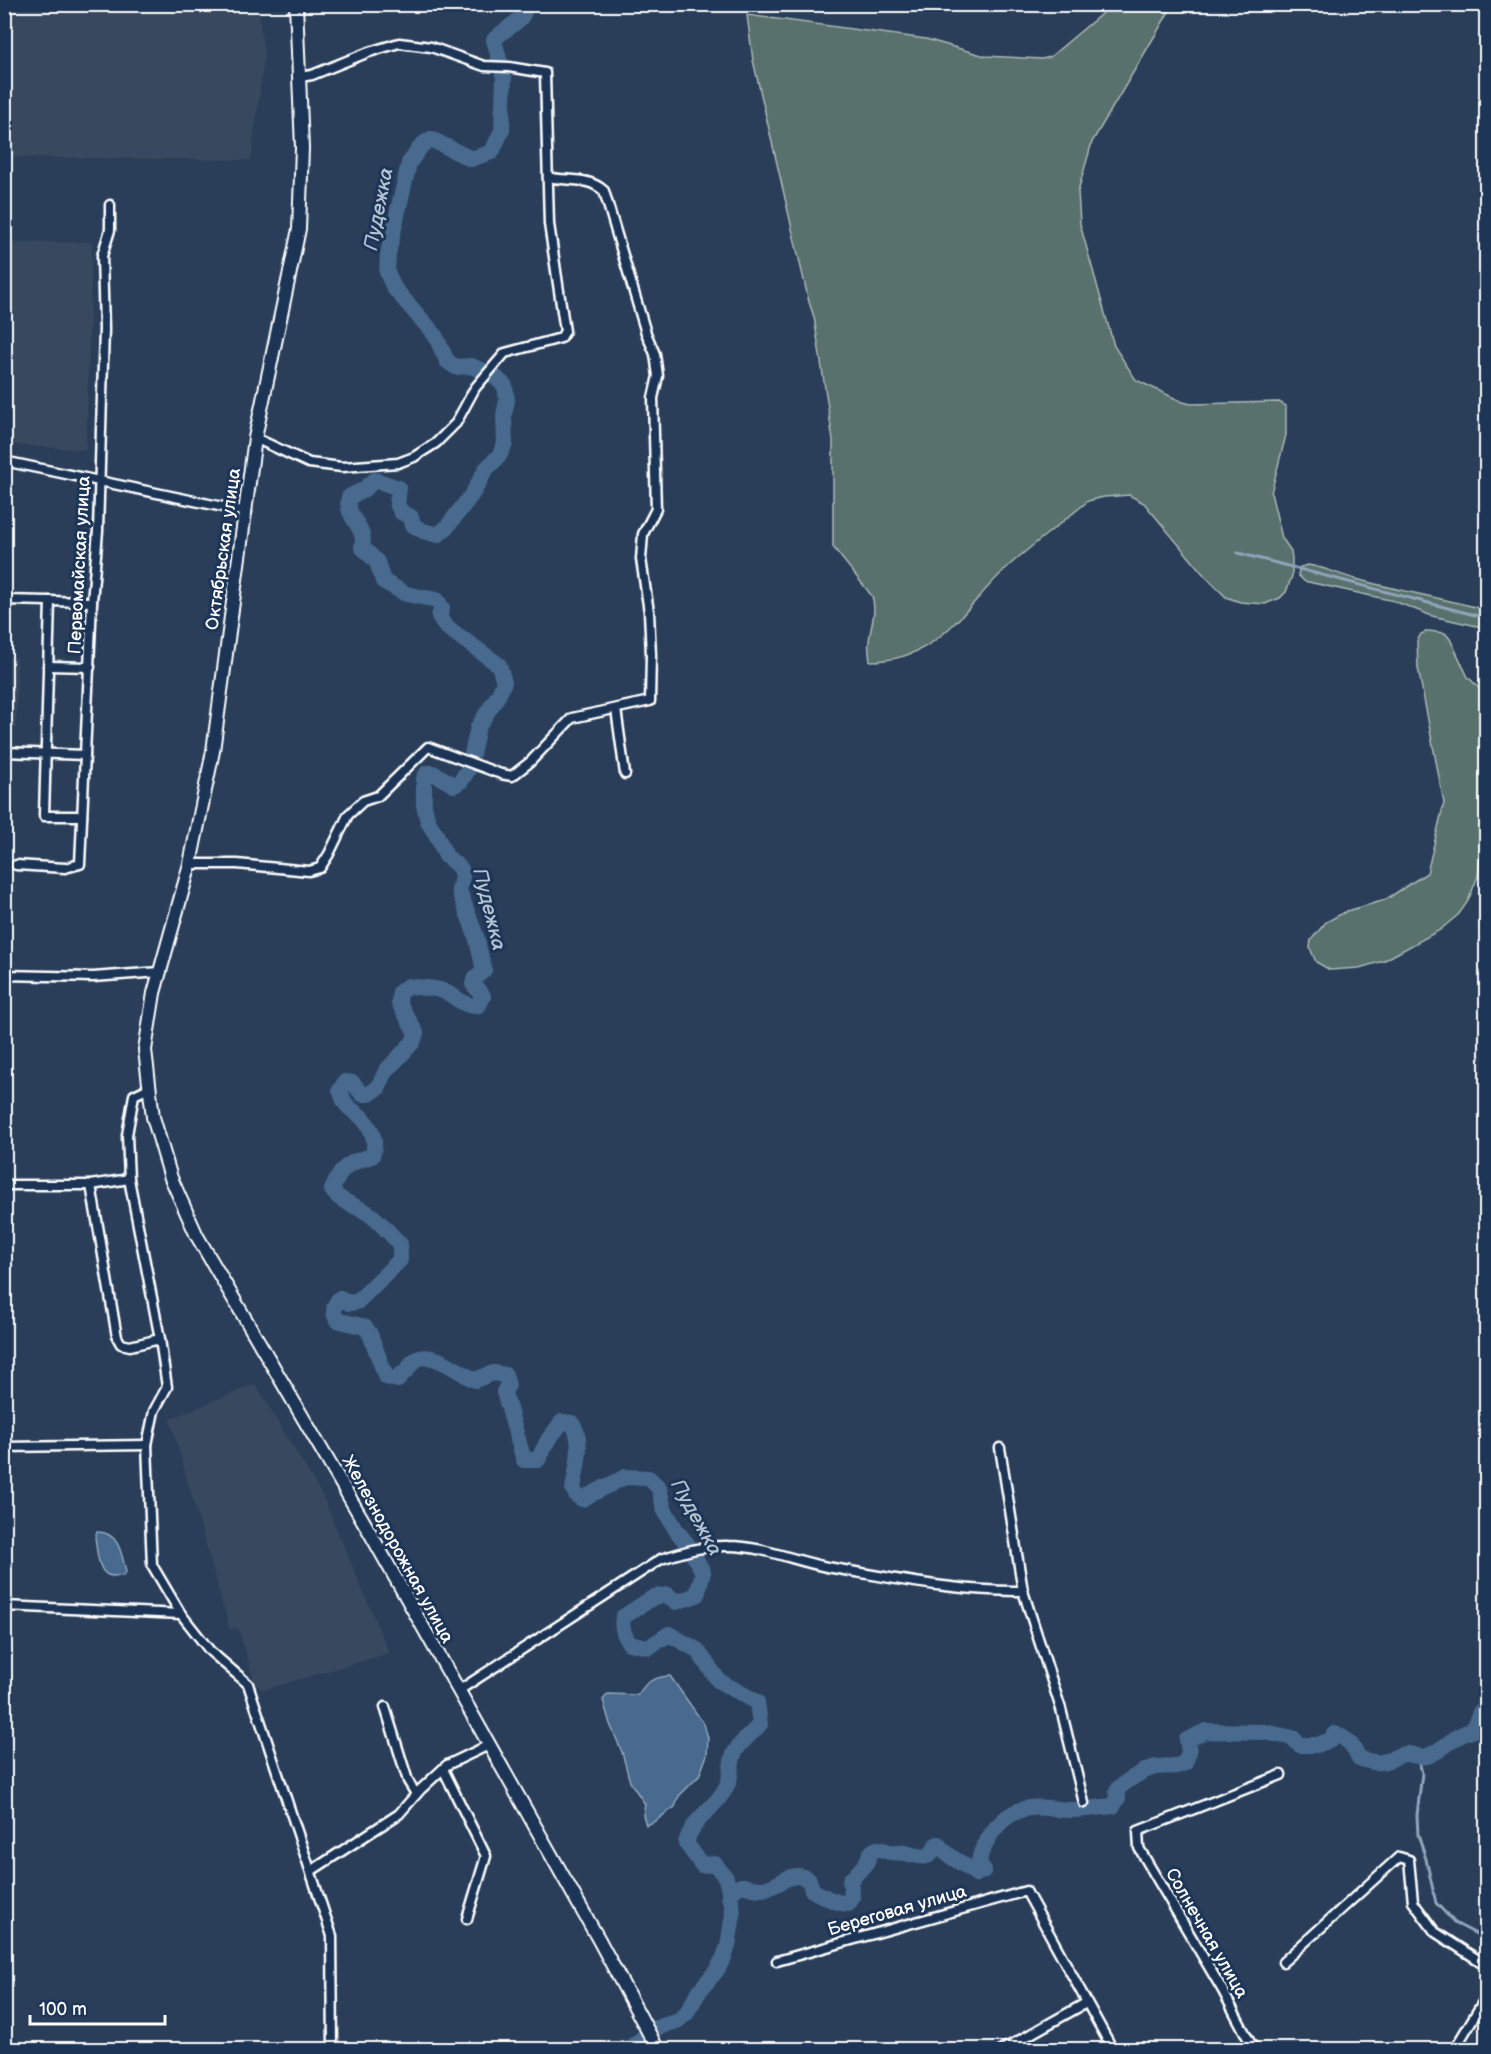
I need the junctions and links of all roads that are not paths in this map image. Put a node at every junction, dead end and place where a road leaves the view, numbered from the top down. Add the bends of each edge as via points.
1 (297, 7) edge
2 (300, 77) junction
3 (548, 177) junction
4 (110, 205) dead end
5 (255, 438) junction
6 (4, 461) edge
7 (99, 480) junction
8 (247, 512) junction
9 (4, 600) edge
10 (50, 601) junction
11 (92, 602) junction
12 (48, 666) junction
13 (90, 667) junction
14 (616, 709) junction
15 (4, 752) edge
16 (46, 754) junction
17 (85, 755) junction
18 (625, 774) dead end
19 (82, 816) junction
20 (190, 864) junction
21 (16, 865) dead end
22 (160, 972) junction
23 (4, 975) edge
24 (149, 1088) junction
25 (129, 1179) junction
26 (4, 1185) edge
27 (91, 1185) junction
28 (160, 1339) junction
29 (147, 1445) junction
30 (4, 1447) edge
31 (1000, 1448) dead end
32 (1023, 1591) junction
33 (4, 1606) edge
34 (181, 1614) junction
35 (458, 1691) junction
36 (385, 1707) dead end
37 (489, 1745) junction
38 (443, 1769) junction
39 (1281, 1775) dead end
40 (416, 1794) junction
41 (1084, 1803) dead end
42 (311, 1871) junction
43 (467, 1919) dead end
44 (777, 1961) dead end
45 (1282, 1962) dead end
46 (1486, 1965) edge
47 (1486, 1997) edge
48 (1086, 2003) junction
49 (658, 2048) edge
50 (333, 2049) edge
51 (1002, 2049) edge
52 (1113, 2049) edge
53 (1254, 2049) edge
54 (1454, 2049) edge

1 - 2 street, Октябрьская улица
2 - 3 street via 399,43 432,47 493,68 545,73
2 - 5 street, Октябрьская улица via 299,229
3 - 5 street via 549,224 565,331 561,338 506,353 475,388 456,423 436,443 398,463 342,467 309,464
3 - 14 street via 581,180 604,191 655,354 658,376 652,398 656,509 643,534 641,559 649,612 650,701
4 - 7 street, Первомайская улица via 110,230 102,256
5 - 8 street, Октябрьская улица
6 - 7 street
7 - 8 street
7 - 11 street, Первомайская улица
8 - 20 street, Октябрьская улица via 213,751
9 - 10 street
10 - 11 street
10 - 12 street
11 - 13 street, Первомайская улица
12 - 13 street
12 - 16 street
13 - 17 street, Первомайская улица
14 - 18 street
14 - 20 street via 572,717 512,776 428,747 378,796 363,801 348,815 320,868 309,871
15 - 16 street
16 - 17 street
16 - 19 street via 44,816
17 - 19 street, Первомайская улица
19 - 21 street, Первомайская улица via 80,864 65,868
20 - 22 street, Октябрьская улица
22 - 23 street via 93,977
22 - 24 street, Октябрьская улица via 145,1050
24 - 25 street via 134,1095 127,1135
24 - 35 street, Железнодорожная улица via 153,1117 171,1178 197,1236
25 - 27 street
25 - 28 street
26 - 27 street
27 - 28 street via 117,1337 121,1344 130,1346
28 - 29 street via 167,1387 154,1411
29 - 30 street
29 - 34 street via 152,1565
31 - 32 street
32 - 35 street via 911,1581 762,1550 700,1548 662,1559
32 - 41 street via 1061,1709
33 - 34 street
34 - 42 street via 210,1651 248,1684
35 - 37 street, Железнодорожная улица
36 - 40 street
37 - 38 street
37 - 49 street, Железнодорожная улица
38 - 40 street
38 - 43 street via 486,1856
39 - 53 street, Солнечная улица via 1138,1831 1139,1848
40 - 42 street via 399,1814
42 - 50 street via 332,1936
44 - 48 street, Береговая улица via 1026,1891
45 - 46 street via 1399,1857 1408,1860 1413,1902 1435,1932
47 - 54 street
48 - 51 street
48 - 52 street

